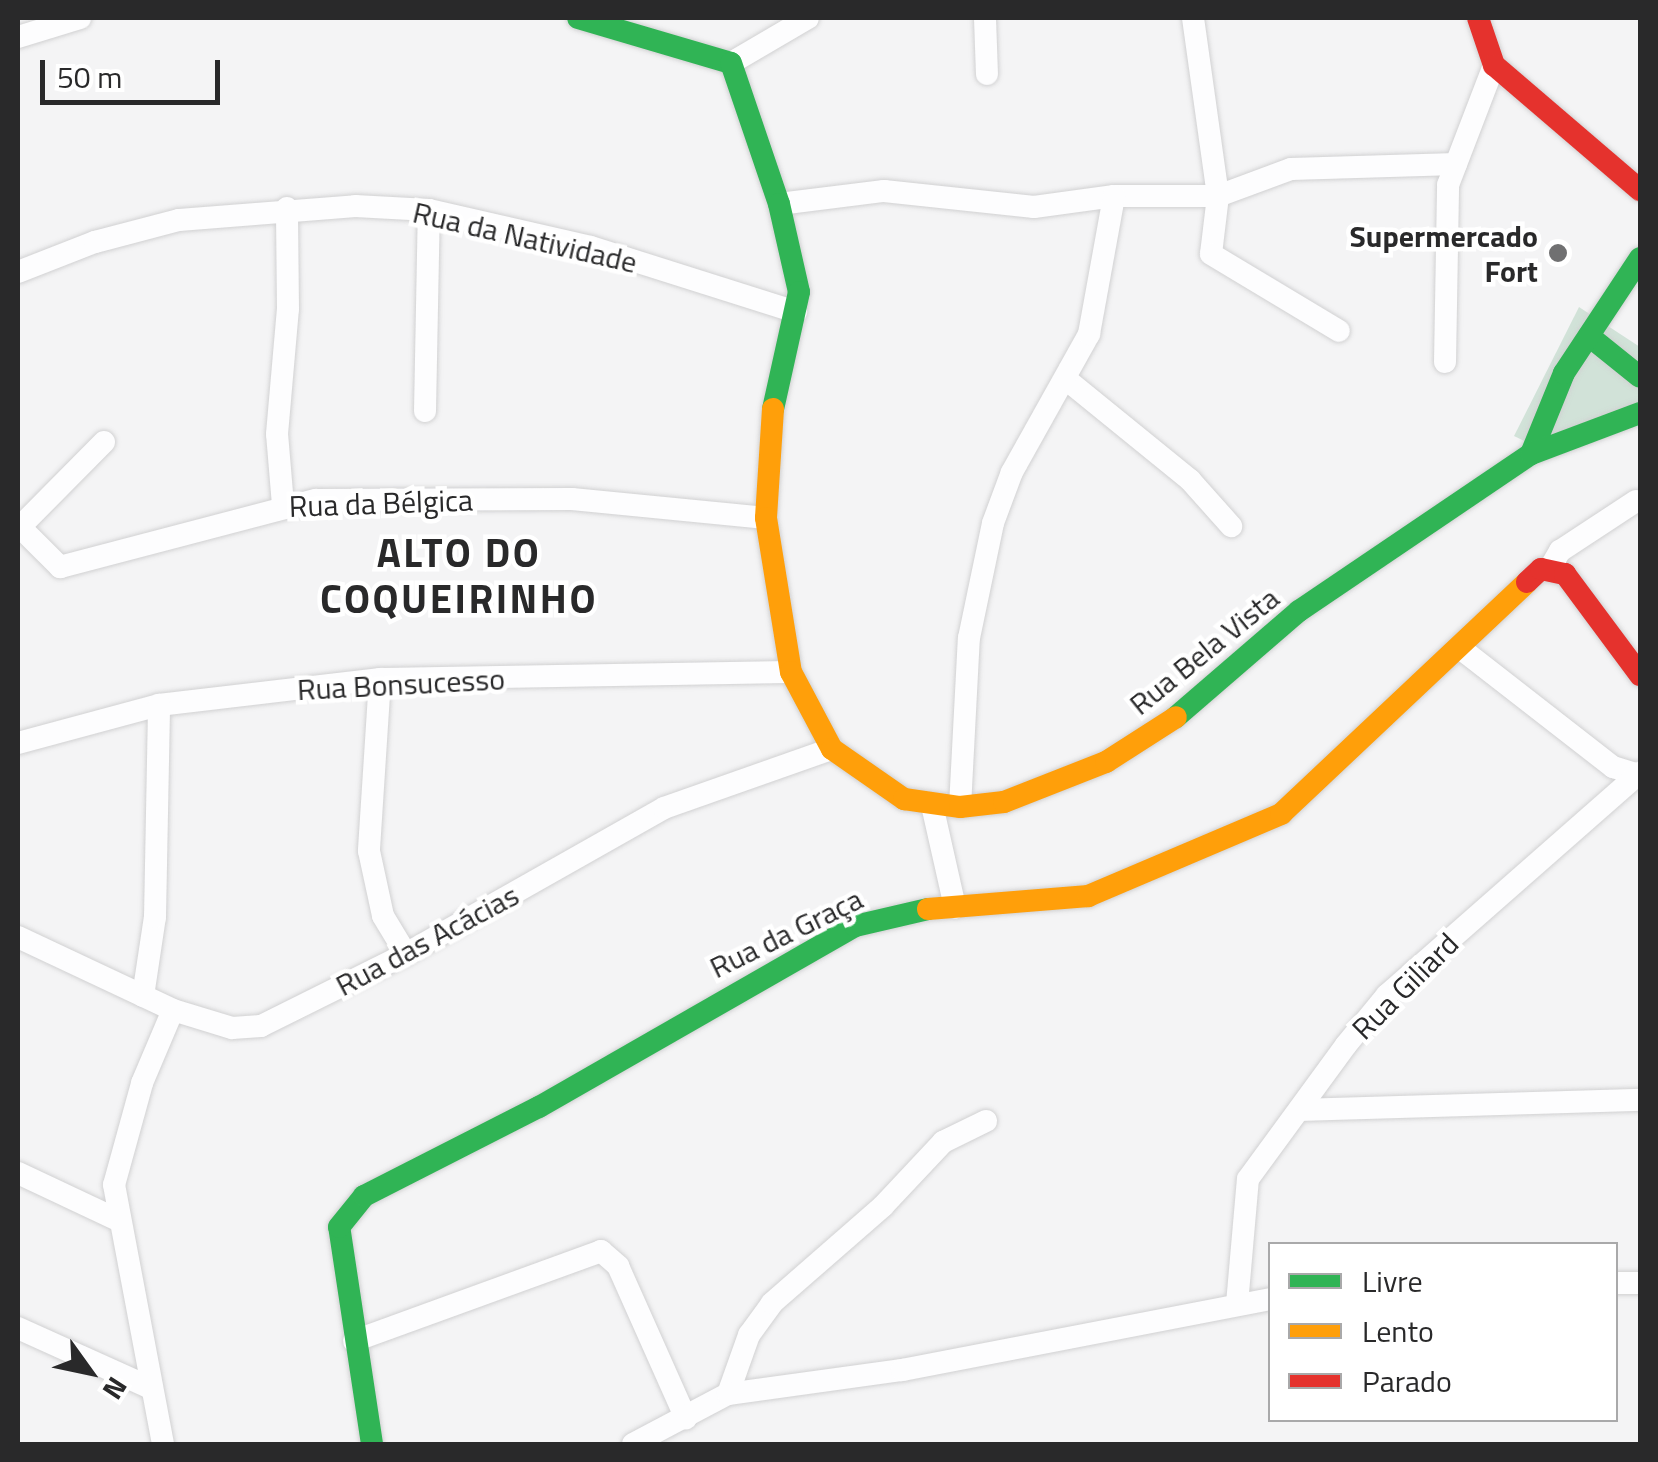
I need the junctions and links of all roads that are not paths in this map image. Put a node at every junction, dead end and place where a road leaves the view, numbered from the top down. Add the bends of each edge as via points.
1 (80, 18) edge
2 (578, 18) edge
3 (808, 18) edge
4 (985, 18) edge
5 (1193, 18) edge
6 (1478, 18) edge
7 (18, 37) edge
8 (731, 63) junction
9 (1494, 65) junction
10 (987, 74) dead end
11 (1456, 164) junction
12 (1640, 190) edge
13 (1114, 196) junction
14 (1218, 196) junction
15 (779, 204) junction
16 (286, 208) junction
17 (429, 210) junction
18 (1640, 258) edge
19 (18, 272) edge
20 (796, 312) junction
21 (1339, 331) dead end
22 (1588, 336) junction
23 (1445, 362) dead end
24 (1640, 377) edge
25 (1067, 380) junction
26 (425, 411) dead end
27 (1640, 413) edge
28 (104, 442) dead end
29 (1531, 454) junction
30 (1636, 501) dead end
31 (283, 505) junction
32 (766, 518) junction
33 (1231, 526) dead end
34 (1558, 571) junction
35 (1460, 648) junction
36 (790, 672) junction
37 (1640, 675) edge
38 (380, 678) junction
39 (159, 704) junction
40 (18, 743) edge
41 (832, 749) junction
42 (1640, 774) edge
43 (932, 805) junction
44 (960, 807) junction
45 (955, 907) junction
46 (18, 936) edge
47 (406, 954) junction
48 (143, 996) junction
49 (173, 1010) junction
50 (1640, 1100) edge
51 (1301, 1110) junction
52 (986, 1122) dead end
53 (18, 1174) edge
54 (118, 1220) junction
55 (1268, 1299) edge
56 (1237, 1304) junction
57 (18, 1328) edge
58 (354, 1341) junction
59 (151, 1388) junction
60 (728, 1394) junction
61 (686, 1419) junction
62 (163, 1444) edge
63 (372, 1444) edge
64 (633, 1444) edge

1 - 7 street
2 - 8 main road
3 - 8 street
4 - 10 street
5 - 14 street
6 - 9 main road
8 - 15 main road, Rua Bela Vista
9 - 11 street
9 - 12 main road
11 - 14 street via 1291,169
11 - 23 street via 1447,207
13 - 14 street
13 - 15 street via 1034,206 884,192
13 - 25 street via 1101,290
14 - 21 street via 1212,254
15 - 20 main road, Rua Bela Vista via 795,264
16 - 17 street, Rua da Natividade
16 - 19 street, Rua da Natividade via 180,220 95,242
16 - 31 street via 288,309 277,434
17 - 20 street, Rua da Natividade via 591,247
17 - 26 street
18 - 22 main road
20 - 32 main road, Rua Bela Vista via 769,429
22 - 24 main road
22 - 29 main road via 1546,409
25 - 33 street via 1190,480
25 - 44 street via 1012,472 982,568 968,638
27 - 29 main road, Rua Bela Vista
28 - 31 street, Rua da Bélgica via 20,528 60,567
29 - 44 main road, Rua Bela Vista via 1299,611 1146,738 1058,785
30 - 34 street, Rua da Graça via 1560,551
31 - 32 street, Rua da Bélgica via 572,500
32 - 36 main road, Rua Bela Vista
34 - 35 main road, Rua da Graça
34 - 37 main road
35 - 42 street via 1613,767
35 - 45 main road, Rua da Graça via 1281,814 1088,896
36 - 38 street, Rua Bonsucesso
36 - 41 main road, Rua Bela Vista
38 - 39 street, Rua Bonsucesso
38 - 47 street via 370,851 383,916
39 - 40 street, Rua Bonsucesso
39 - 48 street via 155,917
41 - 43 main road, Rua Bela Vista via 904,799
41 - 47 street, Rua das Acácias via 664,808
42 - 51 street, Rua Giliard via 1387,995
43 - 44 main road, Rua Bela Vista
43 - 45 street
45 - 58 main road, Rua da Graça via 855,926 539,1107 364,1196 339,1227
46 - 48 street, Rua das Acácias
47 - 49 street, Rua das Acácias via 262,1026 232,1028
48 - 49 street, Rua das Acácias
49 - 54 street via 117,1158
50 - 51 street
51 - 56 street, Rua Giliard via 1248,1179
52 - 60 street via 944,1142 883,1206 772,1303 749,1335
53 - 54 street
54 - 59 street
55 - 56 street
56 - 60 street via 902,1370
57 - 59 street
58 - 61 street via 600,1250 618,1266
58 - 63 main road, Rua da Graça
59 - 62 street
60 - 61 street
61 - 64 street

